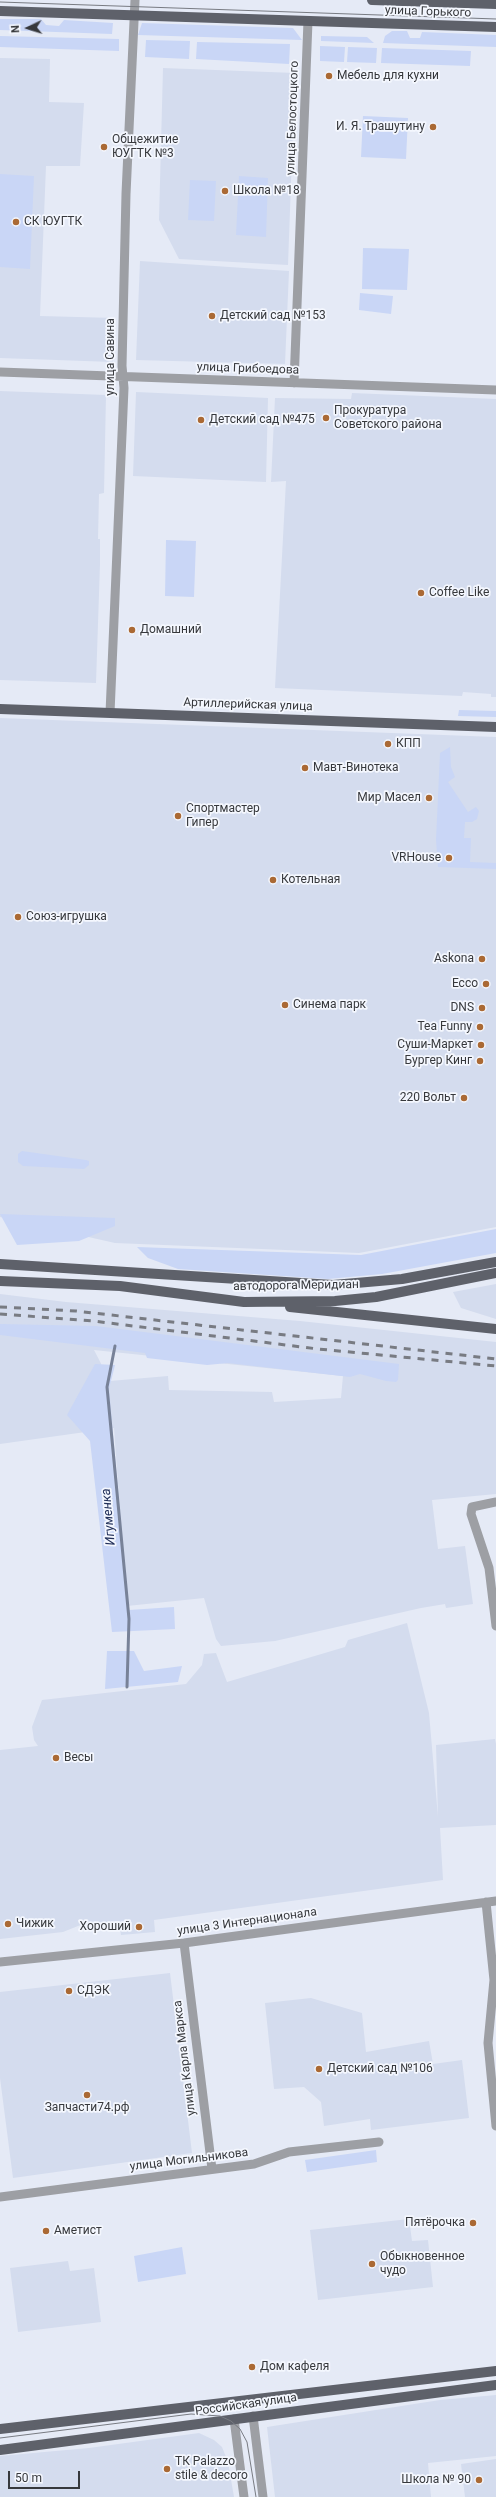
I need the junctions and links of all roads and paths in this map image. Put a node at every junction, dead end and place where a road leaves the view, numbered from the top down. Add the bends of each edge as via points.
1 (135, 0) edge
2 (372, 0) edge
3 (496, 4) edge
4 (0, 11) edge
5 (134, 15) junction
6 (308, 21) junction
7 (496, 28) edge
8 (0, 372) edge
9 (123, 377) junction
10 (294, 383) junction
11 (496, 390) edge
12 (0, 709) edge
13 (110, 713) junction
14 (496, 727) edge
15 (496, 1262) edge
16 (0, 1264) edge
17 (496, 1273) edge
18 (0, 1281) edge
19 (244, 1302) junction
20 (496, 1329) edge
21 (496, 1502) edge
22 (496, 1626) edge
23 (496, 1901) edge
24 (486, 1902) junction
25 (184, 1943) junction
26 (0, 1962) edge
27 (496, 2126) edge
28 (379, 2142) dead end
29 (212, 2169) junction
30 (0, 2197) edge
31 (496, 2370) edge
32 (496, 2385) edge
33 (251, 2398) junction
34 (232, 2400) junction
35 (253, 2416) junction
36 (234, 2419) junction
37 (0, 2429) edge
38 (0, 2450) edge
39 (244, 2497) edge
40 (263, 2497) edge

1 - 5 street, улица Савина
2 - 3 main road, улица Горького
4 - 5 main road, улица Горького
5 - 6 main road, улица Горького
5 - 9 street, улица Савина via 126,194
6 - 7 main road, улица Горького
6 - 10 street, улица Белостоцкого
8 - 9 street, улица Грибоедова
9 - 10 street, улица Грибоедова
9 - 13 street, улица Савина
10 - 11 street, улица Грибоедова
12 - 13 main road, Артиллерийская улица
13 - 14 main road, Артиллерийская улица
15 - 16 main road, автодорога Меридиан via 402,1279 333,1285
17 - 19 main road, автодорога Меридиан via 376,1297 335,1301
18 - 19 main road, автодорога Меридиан via 120,1286
19 - 20 main road
21 - 22 street via 472,1507 476,1533 489,1568
23 - 24 street, улица 3 Интернационала
24 - 25 street, улица 3 Интернационала
24 - 27 street via 494,1980 488,2043
25 - 26 street, улица 3 Интернационала
25 - 29 street, улица Карла Маркса
28 - 29 street, улица Могильникова via 289,2152 254,2164
29 - 30 street, улица Могильникова
31 - 33 main road, Российская улица
32 - 35 main road, Российская улица
33 - 34 main road, Российская улица
33 - 35 main road
34 - 36 main road
34 - 37 main road, Российская улица
35 - 36 main road, Российская улица
35 - 40 street
36 - 38 main road, Российская улица
36 - 39 street

